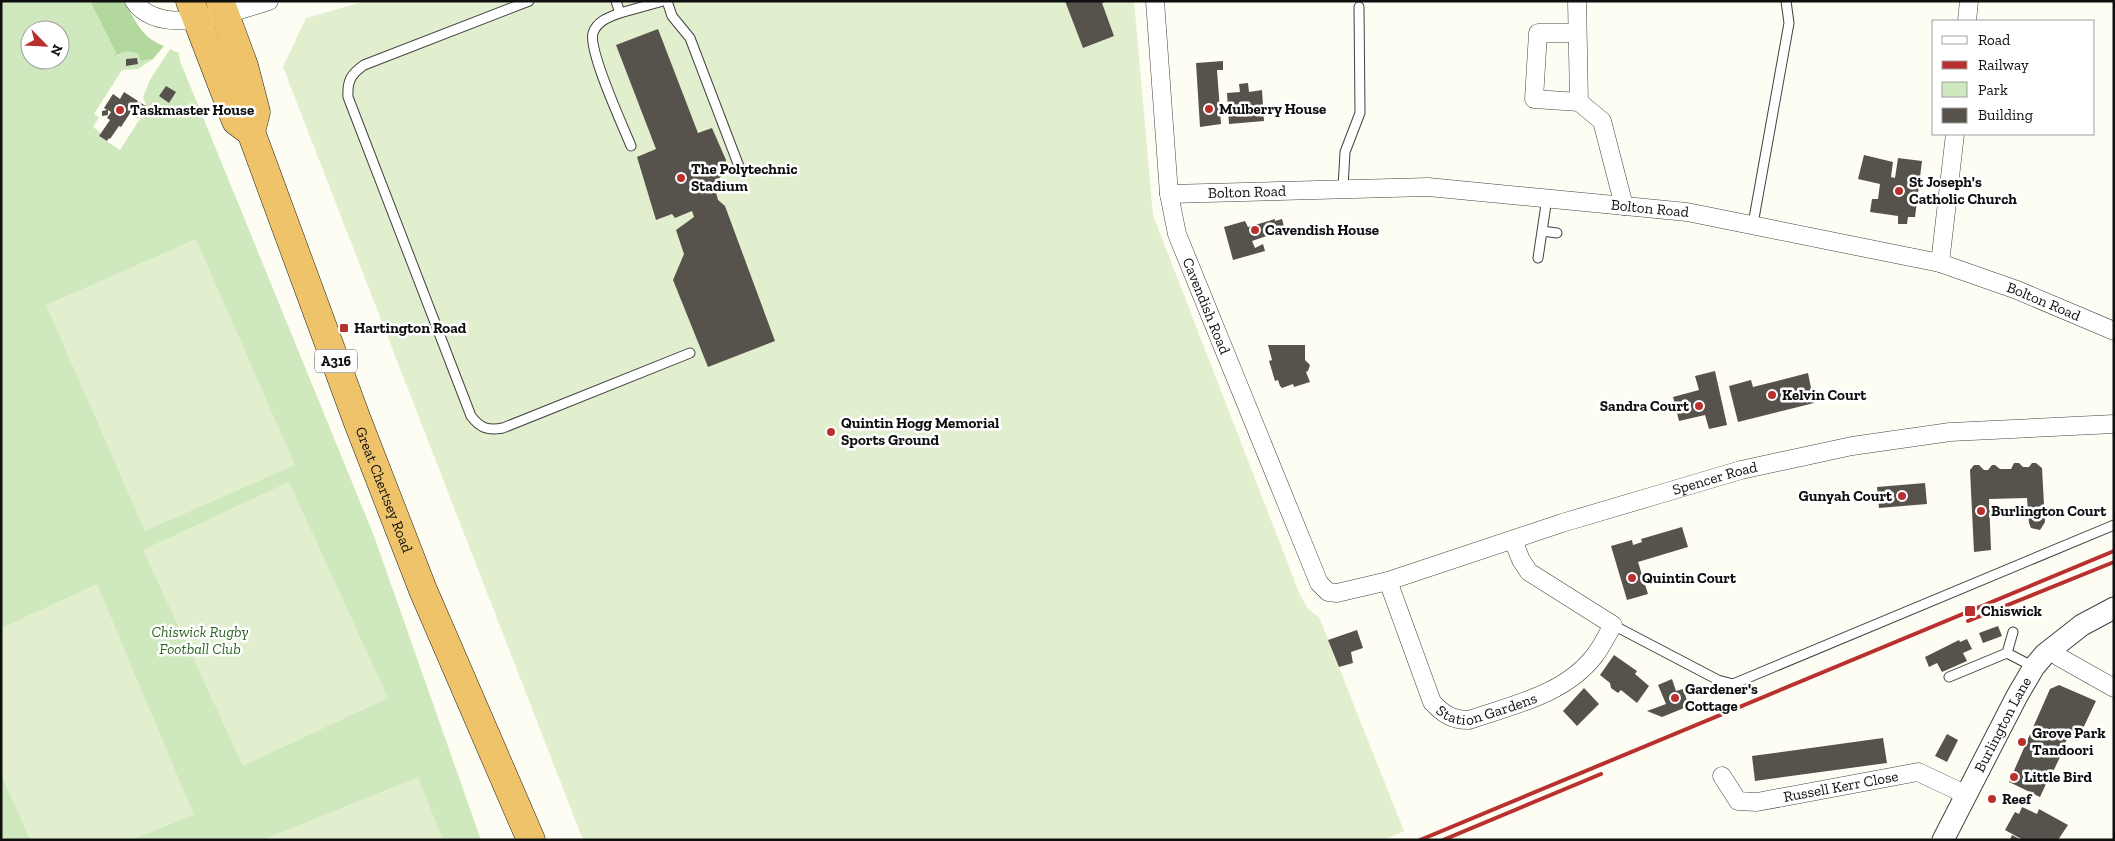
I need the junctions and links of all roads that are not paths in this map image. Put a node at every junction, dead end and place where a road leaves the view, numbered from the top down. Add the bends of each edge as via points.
1 (134, 1) edge
2 (270, 1) edge
3 (529, 1) edge
4 (616, 1) edge
5 (663, 1) edge
6 (668, 1) edge
7 (1154, 1) edge
8 (1577, 1) edge
9 (1786, 1) edge
10 (1969, 1) edge
11 (222, 7) edge
12 (1359, 7) dead end
13 (193, 10) edge
14 (620, 13) junction
15 (1967, 20) edge
16 (1578, 32) junction
17 (1579, 102) junction
18 (252, 132) junction
19 (1955, 135) edge
20 (630, 146) dead end
21 (740, 169) dead end
22 (1343, 188) junction
23 (1170, 194) junction
24 (1548, 198) junction
25 (1624, 206) junction
26 (1753, 224) junction
27 (1542, 231) junction
28 (1557, 233) dead end
29 (1538, 258) dead end
30 (1940, 263) junction
31 (2114, 331) edge
32 (690, 353) dead end
33 (2114, 424) edge
34 (2114, 525) edge
35 (1514, 540) junction
36 (1388, 581) junction
37 (1328, 592) joint
38 (2114, 608) edge
39 (1613, 625) junction
40 (2013, 632) dead end
41 (2050, 650) junction
42 (2007, 653) junction
43 (2034, 667) junction
44 (1949, 677) dead end
45 (2114, 688) edge
46 (1722, 776) dead end
47 (1967, 795) junction
48 (531, 840) edge
49 (1943, 840) edge

1 - 13 street via 150,16 161,20 177,22
2 - 11 street
3 - 32 lane via 364,65 349,79 347,88 471,416 486,429 503,428
4 - 14 lane
5 - 14 lane
6 - 21 lane via 672,16 690,38
7 - 23 street, Cavendish Road
8 - 16 street
9 - 26 lane via 1788,23
10 - 15 street
11 - 13 street
11 - 18 highway, Great Chertsey Road / A316 via 244,66 256,112
12 - 22 lane via 1360,113 1345,152
13 - 18 highway, Great Chertsey Road / A316 via 236,121
14 - 20 lane via 601,22 593,33 593,42
16 - 17 street
16 - 17 street via 1538,33 1534,99
17 - 25 street via 1602,121
18 - 48 highway, Great Chertsey Road / A316 via 423,590
19 - 30 street
22 - 23 street, Bolton Road
22 - 24 street, Bolton Road via 1428,186
23 - 37 street, Cavendish Road via 1177,234 1319,583
24 - 25 street, Bolton Road
24 - 27 lane
25 - 26 street, Bolton Road via 1687,212
26 - 30 street, Bolton Road
27 - 28 lane
27 - 29 lane
30 - 31 street, Bolton Road via 2018,290
33 - 35 street, Spencer Road via 1950,432 1852,446 1741,470
34 - 39 lane via 1733,684 1718,680
35 - 36 street, Spencer Road
35 - 39 street via 1529,572
36 - 37 street, Spencer Road via 1337,593
36 - 39 street, Station Gardens via 1432,702 1446,716 1459,720 1469,720 1560,686 1594,655
38 - 41 street, Burlington Lane via 2082,625
40 - 42 lane
41 - 43 street, Burlington Lane
41 - 45 street
42 - 43 lane
42 - 44 lane
43 - 47 street, Burlington Lane
46 - 47 street, Russell Kerr Close via 1738,801 1757,802 1918,772
47 - 49 street, Burlington Lane

